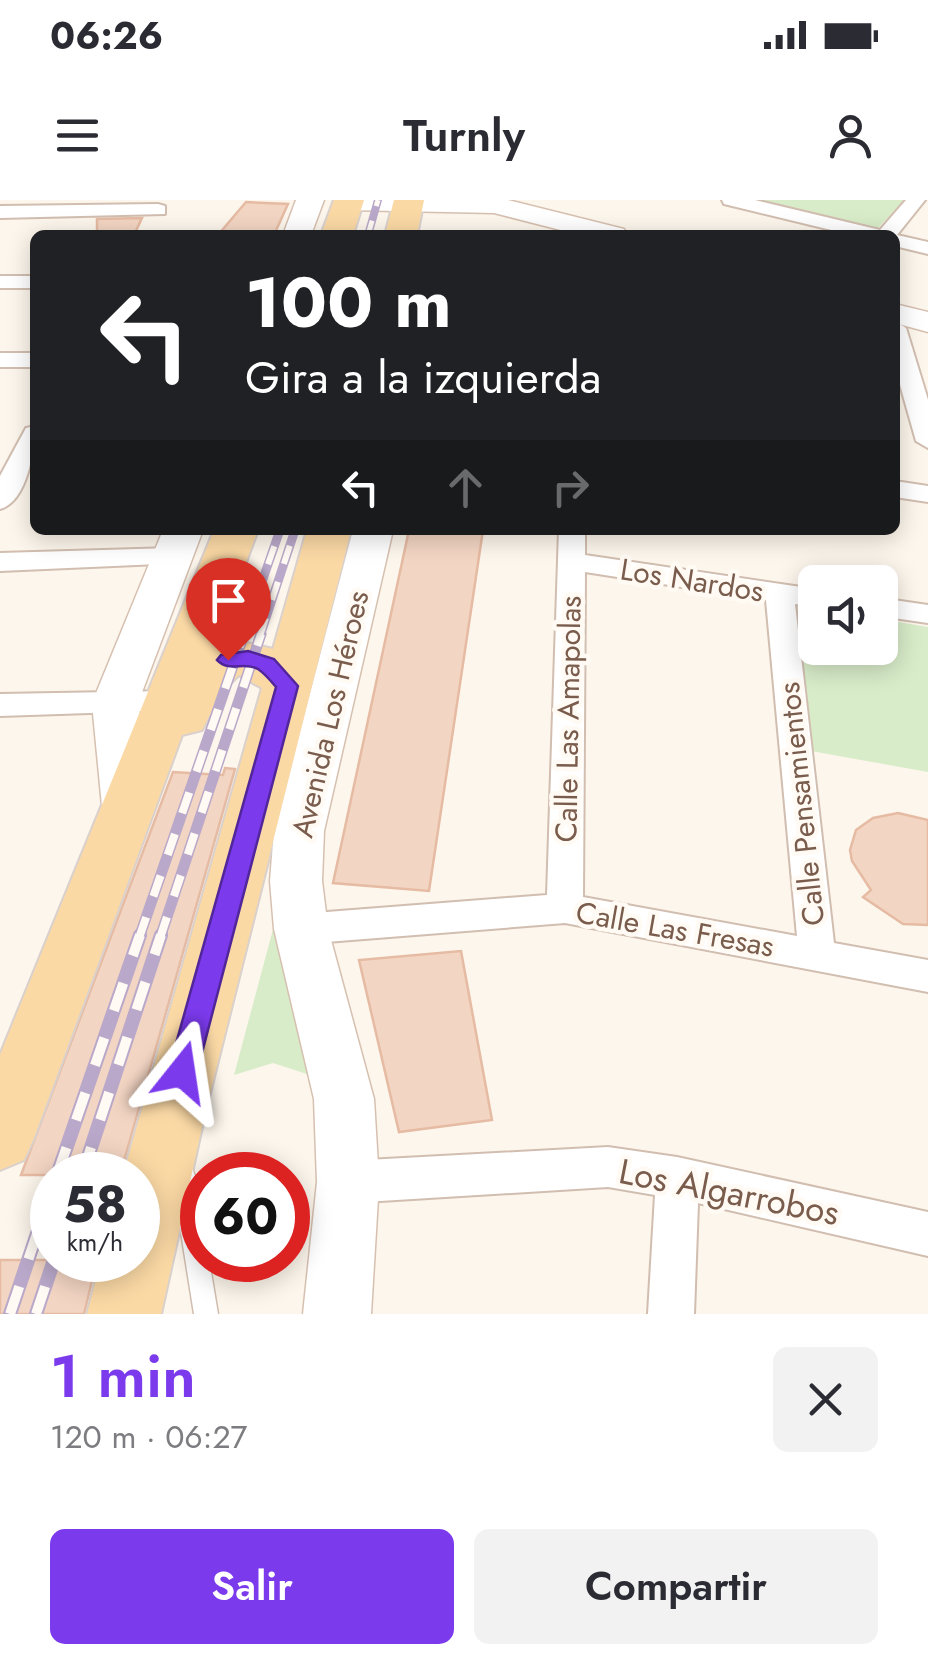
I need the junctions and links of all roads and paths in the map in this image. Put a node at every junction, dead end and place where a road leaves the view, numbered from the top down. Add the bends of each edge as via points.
1 (310, 200) edge
2 (731, 200) edge
3 (916, 200) edge
4 (348, 201) edge
5 (409, 202) edge
6 (161, 205) edge
7 (514, 205) edge
8 (13, 208) edge
9 (444, 212) edge
10 (147, 230) edge
11 (299, 230) edge
12 (339, 230) edge
13 (401, 230) edge
14 (590, 230) edge
15 (855, 230) edge
16 (890, 230) edge
17 (900, 241) edge
18 (928, 248) edge
19 (0, 282) edge
20 (30, 282) edge
21 (900, 315) edge
22 (928, 322) edge
23 (900, 343) edge
24 (0, 360) edge
25 (30, 360) edge
26 (923, 414) edge
27 (928, 441) edge
28 (20, 447) edge
29 (900, 490) edge
30 (928, 494) edge
31 (0, 500) edge
32 (234, 535) edge
33 (349, 539) edge
34 (177, 544) edge
35 (571, 546) edge
36 (0, 562) edge
37 (780, 594) junction
38 (798, 596) edge
39 (898, 610) edge
40 (928, 614) edge
41 (201, 623) junction
42 (303, 626) junction
43 (287, 686) junction
44 (141, 703) junction
45 (0, 706) edge
46 (135, 784) junction
47 (565, 908) junction
48 (301, 929) junction
49 (817, 954) junction
50 (928, 976) edge
51 (173, 1108) junction
52 (0, 1138) edge
53 (160, 1163) edge
54 (677, 1178) junction
55 (348, 1182) junction
56 (928, 1234) edge
57 (132, 1282) edge
58 (124, 1314) edge
59 (206, 1314) edge
60 (337, 1314) edge
61 (671, 1314) edge

1 - 11 main road
2 - 15 street
3 - 16 street
4 - 5 main road
4 - 12 main road
5 - 9 main road
5 - 13 main road
6 - 8 street
6 - 10 street
7 - 9 main road
7 - 14 main road
17 - 18 street
19 - 20 street
21 - 22 main road
23 - 26 street
24 - 25 street
26 - 27 street
28 - 31 street
29 - 30 street
32 - 41 main road
33 - 42 main road, Avenida Los Héroes
33 - 48 main road, Avenida Los Héroes via 300,831
34 - 36 street
34 - 44 main road
35 - 37 street, Los Nardos
35 - 47 street, Calle Las Amapolas
37 - 38 street, Los Nardos
37 - 49 street, Calle Pensamientos
39 - 40 street
41 - 42 main road via 246,637
41 - 44 main road
42 - 43 main road, Avenida Los Héroes
43 - 46 main road via 256,660 219,665
43 - 51 main road, Avenida Los Héroes
44 - 45 street
44 - 46 main road
46 - 52 main road
47 - 48 street, Calle Las Fresas
47 - 49 street, Calle Las Fresas
48 - 55 main road, Avenida Los Héroes via 344,1100
49 - 50 street, Calle Las Fresas
51 - 53 main road, Avenida Los Héroes
51 - 59 lane
54 - 55 street, Los Algarrobos via 608,1167
54 - 56 street, Los Algarrobos
54 - 61 street
55 - 60 main road, Avenida Los Héroes
57 - 58 main road, Avenida Los Héroes

